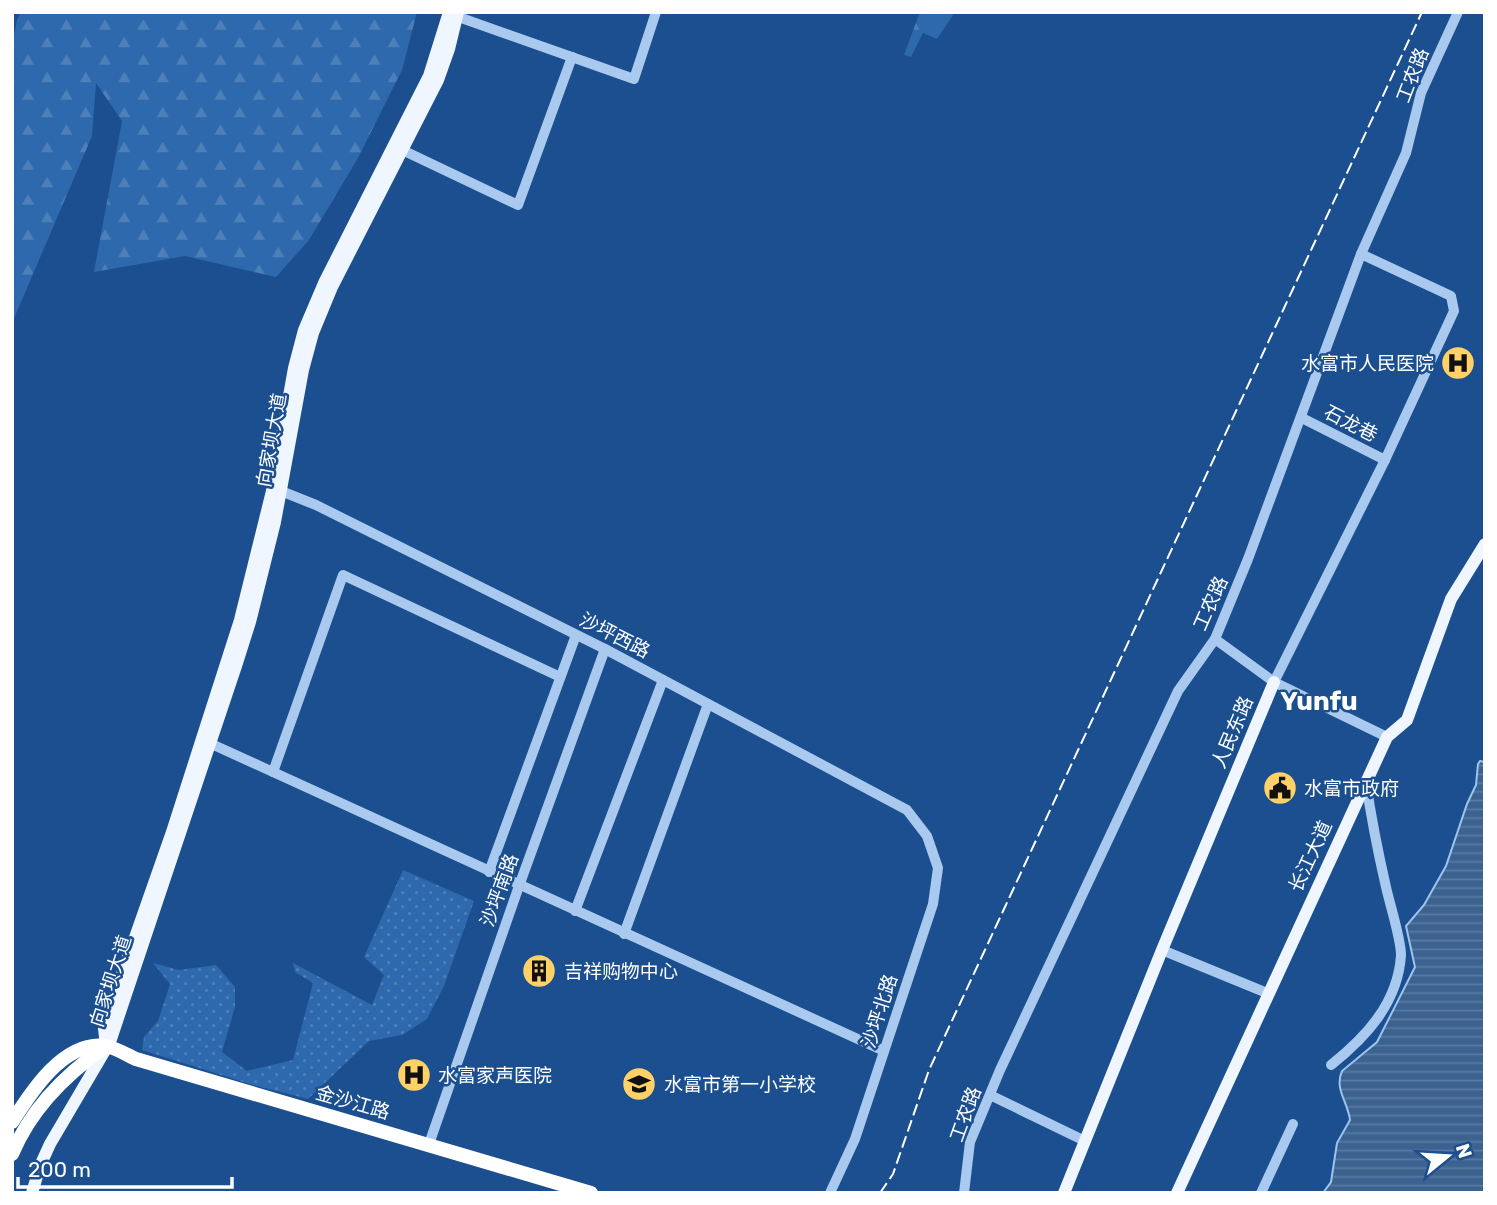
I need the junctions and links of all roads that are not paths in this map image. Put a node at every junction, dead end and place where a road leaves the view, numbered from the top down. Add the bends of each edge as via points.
1 (656, 12) edge
2 (1458, 12) edge
3 (453, 14) edge
4 (572, 57) junction
5 (398, 148) junction
6 (1361, 254) junction
7 (1302, 418) junction
8 (1385, 460) junction
9 (277, 490) junction
10 (1485, 544) edge
11 (576, 635) junction
12 (1215, 639) junction
13 (606, 649) junction
14 (558, 676) dead end
15 (663, 680) junction
16 (1274, 682) junction
17 (708, 704) junction
18 (1387, 737) junction
19 (206, 741) junction
20 (274, 772) junction
21 (1366, 781) junction
22 (928, 836) joint
23 (489, 872) junction
24 (519, 886) junction
25 (575, 911) junction
26 (624, 934) junction
27 (1162, 950) junction
28 (1267, 993) junction
29 (106, 1046) junction
30 (884, 1051) junction
31 (1331, 1065) dead end
32 (990, 1095) junction
33 (12, 1122) edge
34 (1293, 1124) dead end
35 (1085, 1141) junction
36 (429, 1144) junction
37 (12, 1154) edge
38 (32, 1193) edge
39 (591, 1193) edge
40 (830, 1193) edge
41 (964, 1193) edge
42 (1064, 1193) edge
43 (1177, 1193) edge
44 (1261, 1193) edge

1 - 4 street via 634,79
2 - 6 street, 工农路 via 1421,93 1406,153
3 - 4 street
3 - 5 main road, 向家坝大道 via 438,80
4 - 5 street via 518,205
5 - 9 main road, 向家坝大道 via 319,316
6 - 7 street, 工农路
6 - 8 street, 人民东路 via 1451,296 1454,311
7 - 8 street, 石龙巷
7 - 12 street, 工农路
8 - 16 street, 人民东路
9 - 11 street, 沙坪西路 via 316,505
9 - 19 main road, 向家坝大道 via 250,622
10 - 18 main road, 长江大道 via 1451,598 1408,720
11 - 13 street, 沙坪西路
11 - 23 street
12 - 16 street
12 - 32 street, 工农路 via 1178,691
13 - 15 street, 沙坪西路
13 - 24 street, 沙坪南路
14 - 20 street via 344,575
15 - 17 street, 沙坪西路
15 - 25 street
16 - 18 street
16 - 27 main road, 人民东路
17 - 22 street, 沙坪西路 via 906,810
17 - 26 street
18 - 21 main road, 长江大道
19 - 20 street
19 - 29 main road, 向家坝大道
20 - 23 street
21 - 28 main road, 长江大道
21 - 31 street via 1401,954 1395,984 1379,1020
22 - 30 street, 沙坪北路 via 938,868 933,904
23 - 24 street
24 - 25 street
24 - 36 street, 沙坪南路
25 - 26 street
26 - 30 street
27 - 28 street
27 - 35 main road, 人民东路
28 - 43 main road, 长江大道
29 - 33 highway via 82,1049 61,1062
29 - 36 highway, 金沙江路 via 136,1059
29 - 37 highway via 51,1094
29 - 38 main road, 向家坝大道 via 50,1144
30 - 40 street, 沙坪北路 via 855,1139
32 - 35 street
32 - 41 street, 工农路 via 971,1142
34 - 44 street
35 - 42 main road, 人民东路
36 - 39 highway, 金沙江路

